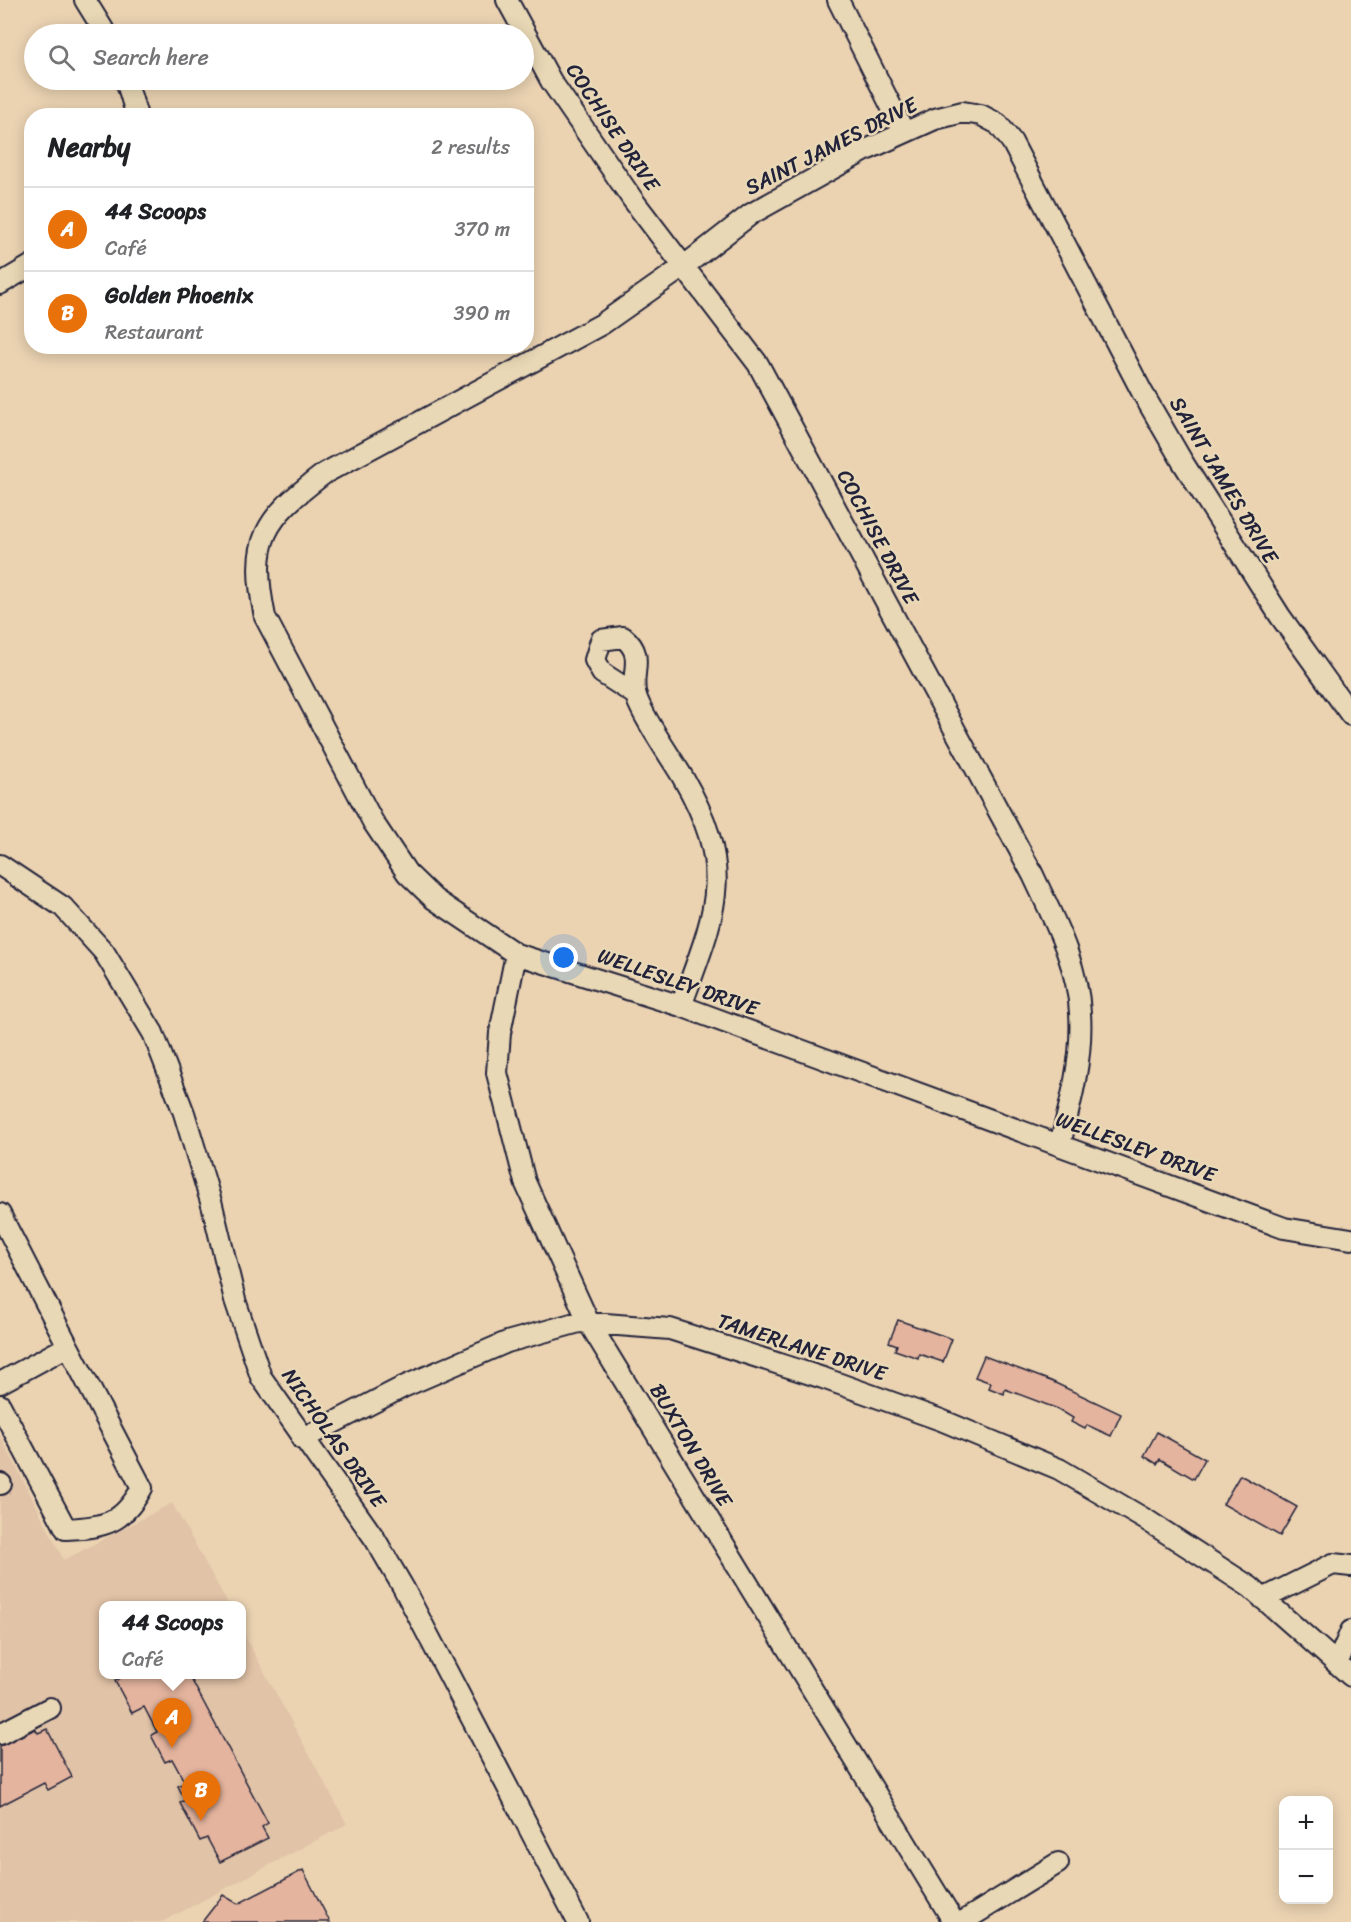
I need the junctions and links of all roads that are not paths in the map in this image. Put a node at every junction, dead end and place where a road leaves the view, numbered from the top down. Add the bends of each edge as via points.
1 (85, 0) edge
2 (507, 0) edge
3 (838, 0) edge
4 (100, 24) edge
5 (520, 24) edge
6 (534, 50) edge
7 (129, 90) edge
8 (135, 108) edge
9 (903, 132) junction
10 (684, 267) junction
11 (24, 270) edge
12 (0, 284) edge
13 (291, 499) joint
14 (636, 695) dead end
15 (1351, 715) edge
16 (0, 865) edge
17 (516, 954) junction
18 (681, 1006) junction
19 (1060, 1144) junction
20 (0, 1214) edge
21 (1351, 1239) edge
22 (589, 1323) junction
23 (68, 1346) junction
24 (0, 1383) edge
25 (0, 1405) edge
26 (302, 1439) junction
27 (1351, 1566) edge
28 (1263, 1599) junction
29 (1351, 1631) edge
30 (1344, 1670) edge
31 (50, 1708) dead end
32 (0, 1734) edge
33 (1058, 1863) dead end
34 (578, 1922) edge
35 (954, 1922) edge
36 (962, 1922) edge

1 - 4 street
2 - 5 street, COCHISE DRIVE
3 - 9 street
6 - 10 street, COCHISE DRIVE via 551,81 633,200
7 - 8 street
9 - 10 street, SAINT JAMES DRIVE via 751,214
9 - 15 street, SAINT JAMES DRIVE via 963,112 998,124 1024,162 1142,392 1182,461 1280,616
10 - 13 street, SAINT JAMES DRIVE via 602,324 325,473
10 - 19 street, COCHISE DRIVE via 758,364 1055,922 1072,968 1080,1012 1079,1045
11 - 12 street
13 - 17 street, WELLESLEY DRIVE via 271,521 260,549 258,580 265,617 373,822 407,873 434,899
14 - 18 street via 697,801 713,847 715,907
16 - 26 street, NICHOLAS DRIVE via 63,907 104,952 153,1033 184,1113 235,1300 261,1377
17 - 18 street, WELLESLEY DRIVE
17 - 22 street, BUXTON DRIVE via 500,1033 497,1073 525,1182
18 - 19 street, WELLESLEY DRIVE
19 - 21 street, WELLESLEY DRIVE via 1284,1228
20 - 23 street
22 - 26 street, TAMERLANE DRIVE via 579,1322 507,1342 403,1387
22 - 28 street, TAMERLANE DRIVE via 670,1329 941,1420 1059,1469 1148,1521
22 - 35 street, BUXTON DRIVE
23 - 24 street
23 - 25 street via 142,1488 131,1508 100,1528 66,1529
26 - 34 street, NICHOLAS DRIVE via 375,1539 403,1587
27 - 28 street via 1333,1564
28 - 30 street, TAMERLANE DRIVE
29 - 30 street, TAMERLANE DRIVE
31 - 32 street
33 - 36 street

